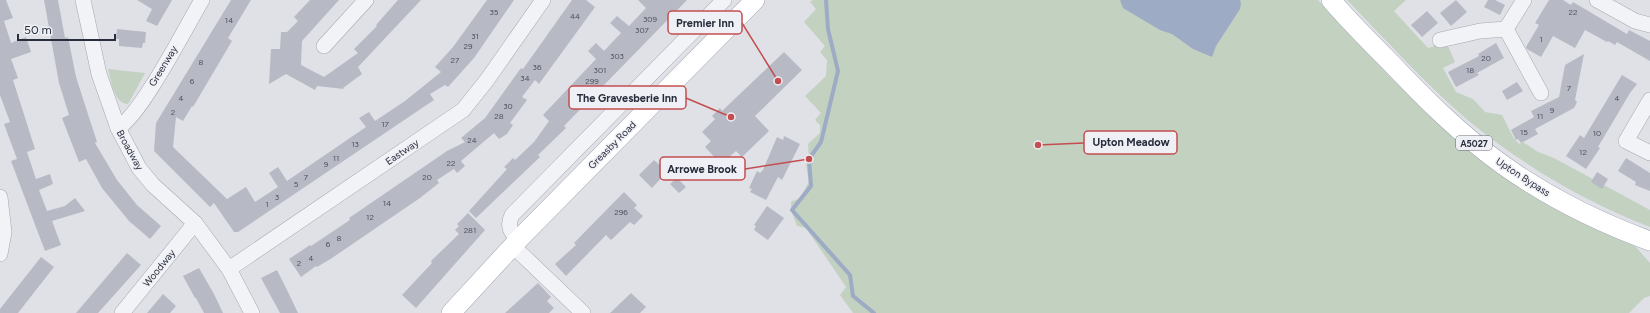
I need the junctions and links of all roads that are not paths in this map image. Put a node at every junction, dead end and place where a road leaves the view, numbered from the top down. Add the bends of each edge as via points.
1 (83, 0) edge
2 (202, 0) edge
3 (366, 0) edge
4 (543, 0) edge
5 (724, 0) edge
6 (755, 0) edge
7 (1331, 0) edge
8 (1524, 0) edge
9 (1597, 0) edge
10 (1650, 25) edge
11 (1506, 29) junction
12 (1440, 40) dead end
13 (324, 46) dead end
14 (1541, 93) dead end
15 (1650, 100) edge
16 (118, 128) junction
17 (1650, 153) edge
18 (0, 197) edge
19 (195, 223) junction
20 (1650, 241) edge
21 (516, 242) junction
22 (0, 254) edge
23 (229, 269) junction
24 (122, 313) edge
25 (252, 313) edge
26 (451, 313) edge
27 (583, 313) edge

1 - 16 street, Broadway via 99,74
2 - 16 street, Greenway via 130,118
3 - 13 street
4 - 23 street, Eastway via 464,110
5 - 21 street via 512,215 509,221 510,228
6 - 21 main road, Greasby Road
7 - 20 main road, Upton Bypass / A5027 via 1416,90 1484,151 1566,205
8 - 11 street
9 - 10 street via 1635,21
11 - 12 street via 1480,31
11 - 14 street
15 - 17 street via 1626,141
16 - 19 street, Broadway via 139,168 153,185
18 - 22 street via 4,232
19 - 23 street, Broadway
19 - 24 street, Woodway
21 - 26 main road, Greasby Road
21 - 27 street
23 - 25 street, Broadway

